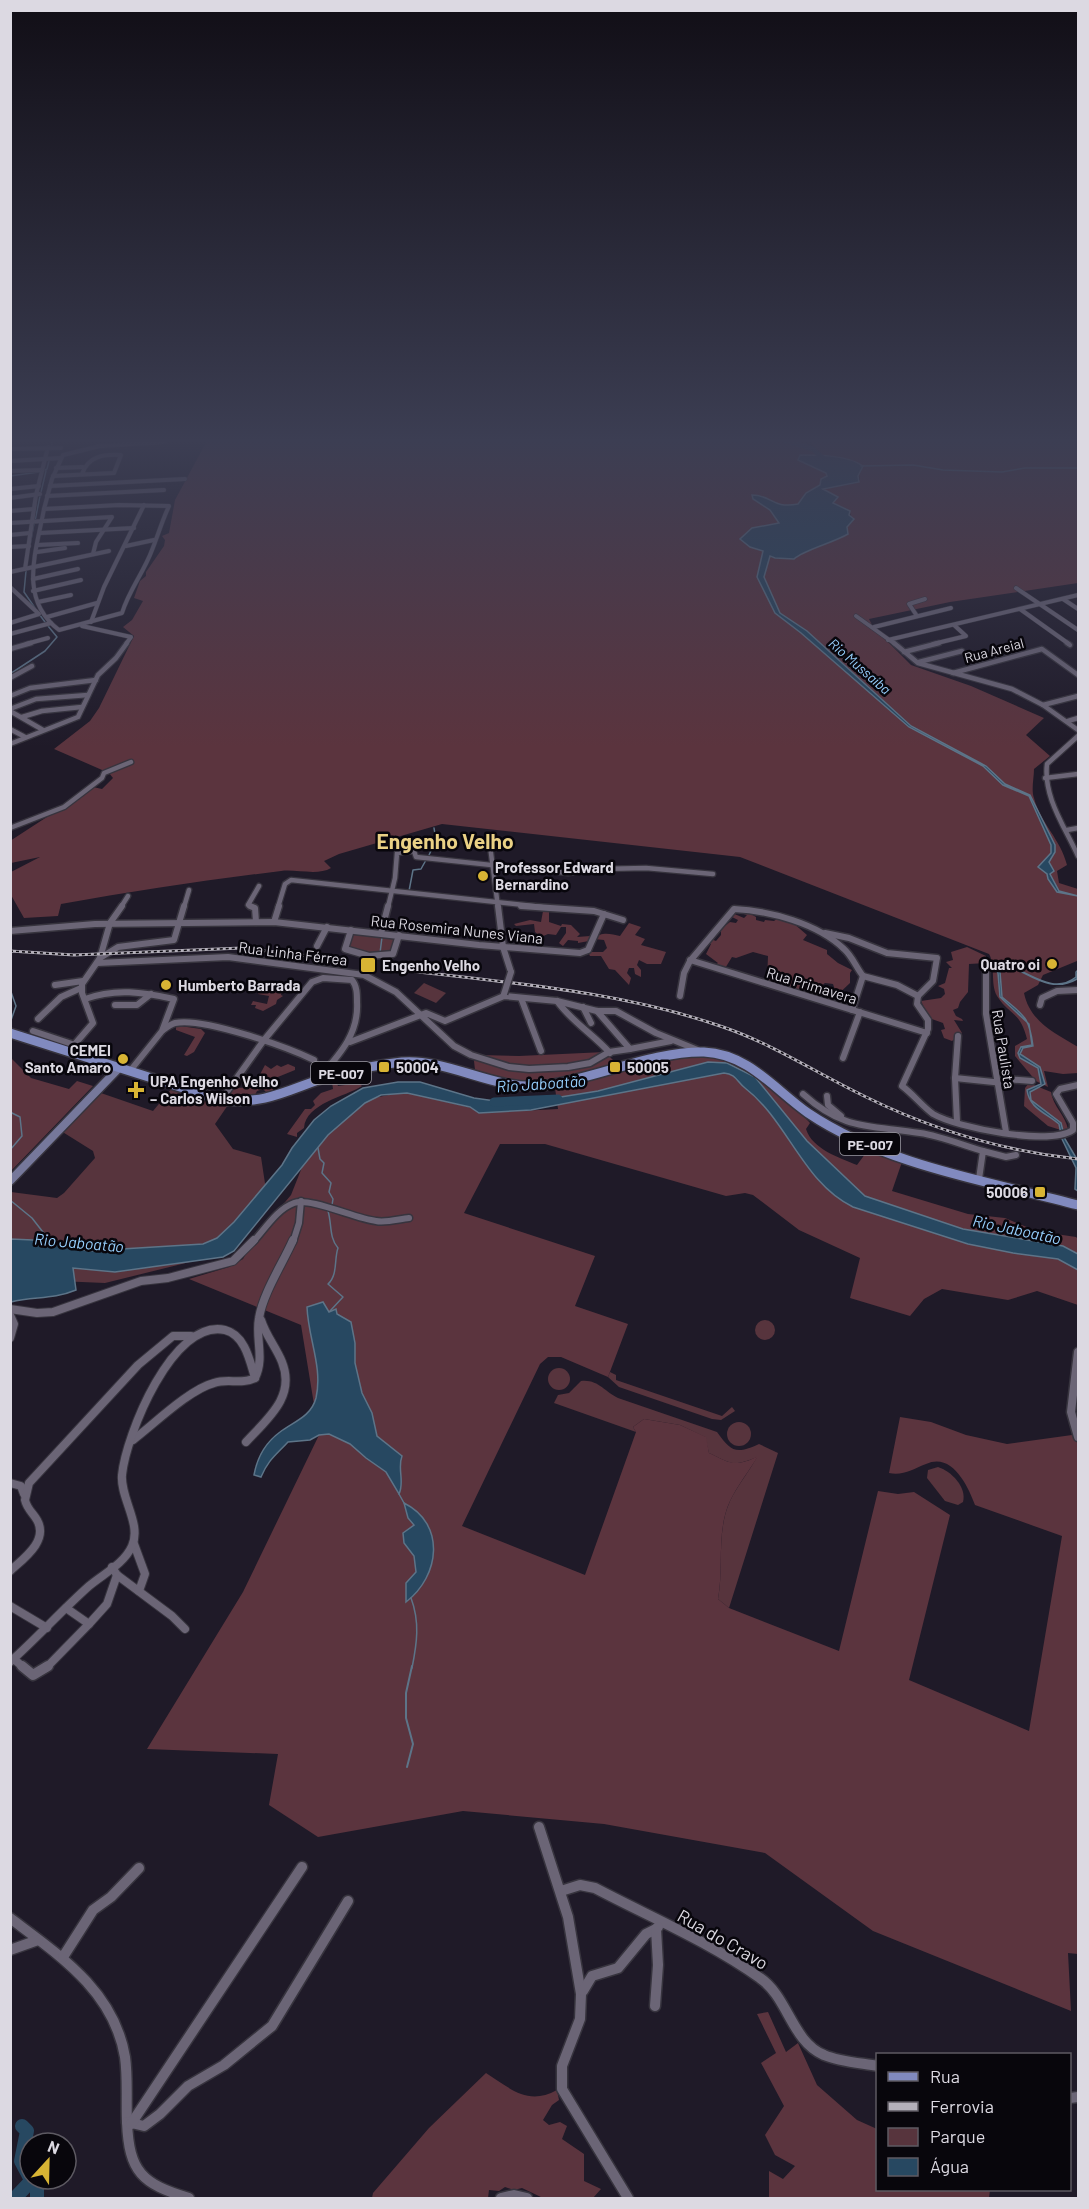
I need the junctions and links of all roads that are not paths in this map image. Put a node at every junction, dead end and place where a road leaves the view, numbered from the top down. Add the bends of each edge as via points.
1 (29, 540) edge
2 (39, 540) edge
3 (98, 540) edge
4 (129, 540) edge
5 (154, 540) joint
6 (78, 543) dead end
7 (38, 545) junction
8 (28, 546) junction
9 (126, 546) junction
10 (10, 547) edge
11 (64, 548) dead end
12 (109, 551) dead end
13 (37, 552) junction
14 (93, 554) junction
15 (35, 566) junction
16 (25, 568) junction
17 (78, 569) dead end
18 (10, 572) edge
19 (33, 579) junction
20 (81, 580) dead end
21 (10, 587) edge
22 (1016, 588) dead end
23 (33, 591) junction
24 (71, 595) dead end
25 (1078, 595) edge
26 (925, 599) dead end
27 (1063, 599) junction
28 (38, 602) junction
29 (97, 603) junction
30 (1041, 604) junction
31 (951, 608) dead end
32 (1020, 609) junction
33 (1078, 609) edge
34 (856, 616) dead end
35 (917, 616) junction
36 (47, 617) junction
37 (91, 622) junction
38 (10, 623) edge
39 (51, 623) junction
40 (954, 625) junction
41 (80, 626) junction
42 (874, 627) junction
43 (1078, 630) edge
44 (10, 634) edge
45 (48, 638) dead end
46 (888, 640) junction
47 (1070, 645) dead end
48 (10, 649) edge
49 (962, 651) dead end
50 (904, 652) junction
51 (918, 663) junction
52 (32, 666) dead end
53 (952, 673) junction
54 (1078, 675) edge
55 (10, 678) edge
56 (96, 680) junction
57 (88, 695) junction
58 (10, 696) edge
59 (1078, 696) edge
60 (1043, 705) junction
61 (82, 707) junction
62 (10, 710) edge
63 (22, 717) junction
64 (1078, 718) edge
65 (1068, 721) junction
66 (10, 729) edge
67 (43, 730) junction
68 (1078, 730) edge
69 (1078, 736) edge
70 (25, 737) junction
71 (10, 744) edge
72 (131, 762) dead end
73 (1078, 774) edge
74 (1045, 778) junction
75 (10, 828) edge
76 (1078, 828) edge
77 (1066, 830) junction
78 (489, 838) dead end
79 (1078, 856) edge
80 (491, 866) junction
81 (713, 874) dead end
82 (259, 886) dead end
83 (189, 890) dead end
84 (393, 891) junction
85 (128, 896) dead end
86 (497, 904) junction
87 (604, 914) junction
88 (623, 920) dead end
89 (178, 922) junction
90 (256, 922) junction
91 (274, 922) junction
92 (110, 923) junction
93 (327, 927) junction
94 (351, 930) junction
95 (10, 931) edge
96 (381, 933) junction
97 (824, 933) junction
98 (399, 935) junction
99 (317, 946) dead end
100 (502, 947) junction
101 (100, 958) junction
102 (690, 960) junction
103 (986, 969) dead end
104 (349, 972) junction
105 (863, 976) junction
106 (347, 979) junction
107 (83, 981) junction
108 (55, 985) dead end
109 (81, 988) junction
110 (1078, 990) edge
111 (151, 994) junction
112 (504, 995) junction
113 (680, 996) dead end
114 (918, 996) junction
115 (520, 998) junction
116 (85, 999) junction
117 (556, 1001) junction
118 (142, 1004) junction
119 (115, 1005) dead end
120 (1040, 1005) dead end
121 (583, 1007) junction
122 (852, 1010) junction
123 (140, 1011) dead end
124 (597, 1011) junction
125 (860, 1012) junction
126 (422, 1014) junction
127 (38, 1019) dead end
128 (591, 1023) dead end
129 (162, 1030) junction
130 (33, 1031) dead end
131 (10, 1033) edge
132 (927, 1033) junction
133 (958, 1036) dead end
134 (264, 1040) junction
135 (674, 1041) junction
136 (350, 1042) junction
137 (71, 1048) junction
138 (630, 1049) junction
139 (541, 1051) dead end
140 (702, 1052) junction
141 (610, 1053) junction
142 (843, 1058) dead end
143 (314, 1060) dead end
144 (119, 1068) junction
145 (130, 1071) junction
146 (955, 1078) junction
147 (317, 1079) junction
148 (1032, 1081) dead end
149 (997, 1083) junction
150 (1078, 1085) edge
151 (803, 1094) dead end
152 (827, 1096) dead end
153 (221, 1100) junction
154 (957, 1122) junction
155 (866, 1127) junction
156 (1006, 1132) junction
157 (983, 1151) junction
158 (1016, 1155) dead end
159 (979, 1179) junction
160 (10, 1181) edge
161 (302, 1201) junction
162 (1078, 1205) edge
163 (409, 1218) dead end
164 (10, 1309) edge
165 (259, 1314) junction
166 (10, 1315) edge
167 (191, 1336) junction
168 (10, 1338) edge
169 (1078, 1352) edge
170 (255, 1378) junction
171 (1078, 1437) edge
172 (132, 1440) junction
173 (246, 1442) dead end
174 (10, 1483) edge
175 (24, 1494) junction
176 (134, 1544) junction
177 (10, 1571) edge
178 (115, 1571) junction
179 (139, 1591) junction
180 (10, 1606) edge
181 (66, 1608) junction
182 (89, 1624) junction
183 (47, 1628) junction
184 (185, 1629) dead end
185 (12, 1660) edge
186 (539, 1827) dead end
187 (302, 1867) dead end
188 (139, 1868) dead end
189 (561, 1891) junction
190 (348, 1901) dead end
191 (10, 1918) edge
192 (660, 1926) junction
193 (38, 1940) junction
194 (10, 1950) edge
195 (63, 1957) junction
196 (581, 1994) junction
197 (655, 2007) dead end
198 (876, 2066) edge
199 (129, 2123) junction
200 (189, 2199) edge
201 (501, 2199) edge
202 (527, 2199) edge
203 (628, 2199) edge

1 - 8 street
2 - 7 street
3 - 14 street
4 - 9 street
5 - 9 street
5 - 37 street via 123,612
6 - 7 street
7 - 13 street
8 - 10 street
8 - 16 street
9 - 29 street
11 - 13 street
12 - 14 street
13 - 15 street
14 - 15 street
15 - 16 street
15 - 19 street
16 - 18 street
17 - 19 street
19 - 23 street
20 - 23 street
21 - 38 street via 39,614
22 - 30 street
23 - 28 street
24 - 28 street
25 - 27 street
26 - 35 street via 909,604
27 - 30 street
27 - 33 street
28 - 36 street
29 - 36 street
29 - 37 street
30 - 32 street
30 - 43 street
31 - 35 street
32 - 40 street
32 - 47 street
34 - 42 street
35 - 42 street
36 - 39 street
37 - 41 street
39 - 41 street via 59,630
39 - 44 street
40 - 46 street
40 - 50 street via 965,637
41 - 56 street via 131,636
42 - 46 street
45 - 48 street
46 - 50 street
49 - 51 street
50 - 51 street
51 - 53 street
52 - 55 street
53 - 54 street, Rua Areial via 1042,648
53 - 60 street via 1012,689
56 - 57 street
56 - 58 street via 30,688
57 - 61 street
57 - 62 street via 40,698
59 - 60 street
60 - 65 street
61 - 63 street
61 - 67 street via 78,717
62 - 63 street
63 - 67 street
64 - 65 street
65 - 68 street
66 - 70 street
67 - 70 street
69 - 74 street via 1047,764
70 - 71 street
72 - 75 street via 104,772 102,778 64,807
73 - 74 street
74 - 77 street
76 - 77 street
77 - 79 street
78 - 80 street
80 - 81 street via 574,874 646,868
80 - 84 street via 416,857 415,851 396,853
80 - 86 street
82 - 90 street via 248,905 255,908
83 - 89 street
84 - 86 street
84 - 91 street via 287,880
84 - 96 street
85 - 92 street
86 - 87 street
86 - 100 street
87 - 88 street
87 - 100 street, Rua Rosemira Nunes Viana via 585,953
89 - 90 street, Rua Rosemira Nunes Viana
89 - 92 street, Rua Rosemira Nunes Viana
89 - 101 street via 172,941 121,944
90 - 91 street, Rua Rosemira Nunes Viana
91 - 93 street, Rua Rosemira Nunes Viana
92 - 95 street, Rua Rosemira Nunes Viana
92 - 101 street
93 - 94 street, Rua Rosemira Nunes Viana
93 - 99 street
94 - 96 street, Rua Rosemira Nunes Viana
94 - 98 street via 345,949 374,955 393,954
96 - 98 street, Rua Rosemira Nunes Viana
97 - 102 street via 797,922 736,908
97 - 105 street via 843,947
97 - 114 street via 884,952 934,957 938,963 933,981
98 - 100 street, Rua Rosemira Nunes Viana
100 - 112 street, bridge via 511,972
101 - 104 street, Rua Linha Férrea via 228,957
101 - 107 street
102 - 113 street
102 - 122 street, Rua Primavera
103 - 149 street, Rua Paulista via 986,1007
104 - 106 street
104 - 126 street, Rua Linha Férrea via 383,982
105 - 114 street via 897,985
105 - 122 street
106 - 134 street via 314,980
106 - 136 street via 354,981 358,1012
107 - 108 street
107 - 109 street
109 - 116 street
109 - 127 street via 61,997
110 - 120 street via 1057,991 1042,998
111 - 116 street via 106,991
111 - 118 street
111 - 129 street via 174,999
112 - 115 street
112 - 126 street via 443,1022 430,1013
114 - 132 street via 917,1004 928,1020
115 - 117 street
115 - 139 street
116 - 137 street via 94,1020
117 - 121 street
117 - 141 street via 573,1023 596,1037
118 - 119 street
118 - 123 street
121 - 124 street
121 - 128 street
122 - 125 street, Rua Primavera
124 - 135 street via 617,1011
124 - 138 street
125 - 132 street, Rua Primavera
125 - 142 street
126 - 136 street
126 - 141 street, Rua Linha Férrea via 454,1046 476,1058 504,1065 563,1068 593,1062
129 - 134 street via 180,1023
129 - 145 street
130 - 137 street
131 - 137 main road, PE-007
132 - 154 street via 902,1086 936,1115
133 - 146 street
134 - 143 street
134 - 153 street
135 - 138 street, Rua Linha Férrea
135 - 140 street
136 - 147 street
137 - 144 main road, PE-007
138 - 141 street, Rua Linha Férrea
140 - 147 main road, PE-007 via 540,1086 501,1083 444,1067 404,1062
140 - 159 main road, PE-007 via 740,1060 827,1125 920,1163
144 - 145 main road, PE-007
144 - 160 main road
145 - 153 main road, PE-007
146 - 149 street
146 - 154 street
147 - 153 main road, PE-007 via 268,1099
148 - 149 street via 1008,1079
149 - 156 street, Rua Paulista
150 - 156 street via 1060,1089 1056,1094 1074,1127 1071,1132
151 - 155 street via 822,1111
152 - 155 street via 827,1104 837,1113
154 - 156 street
155 - 157 street via 921,1133
157 - 158 street via 1006,1157
157 - 159 street
159 - 162 main road, PE-007
161 - 163 street via 379,1222
161 - 164 street via 279,1213 242,1254 221,1266 141,1281 53,1312
161 - 165 street via 304,1211 298,1231
165 - 170 street via 261,1366
165 - 173 street via 287,1382 277,1410
166 - 168 street via 14,1324
167 - 170 street via 212,1328 231,1331 243,1344
167 - 172 street via 166,1365
167 - 175 street via 173,1336 138,1365 35,1476
169 - 171 street via 1071,1412
170 - 172 street via 244,1383 212,1383 198,1390
172 - 176 street via 122,1478
174 - 175 street via 21,1486
175 - 177 street via 26,1508 36,1520 40,1534 35,1545
176 - 178 street
176 - 179 street via 146,1577
178 - 179 street
178 - 181 street
178 - 182 street via 107,1604
179 - 184 street
180 - 183 street
181 - 182 street
181 - 183 street
182 - 185 street via 39,1674 30,1673
183 - 185 street
186 - 189 street
187 - 199 street
188 - 195 street via 93,1910
189 - 192 street, Rua do Cravo via 586,1885 621,1900
189 - 196 street
190 - 199 street via 272,2026 224,2065 188,2086 150,2123
191 - 193 street
192 - 196 street via 646,1934 618,1968 592,1976
192 - 197 street
192 - 198 street, Rua do Cravo via 734,1961 763,1980 777,1994 803,2038 823,2055
193 - 194 street
193 - 195 street
195 - 199 street via 92,1989 120,2035
196 - 203 street via 580,2019 562,2066 562,2089
199 - 200 street via 129,2154 134,2169 156,2188
201 - 202 street via 514,2195

